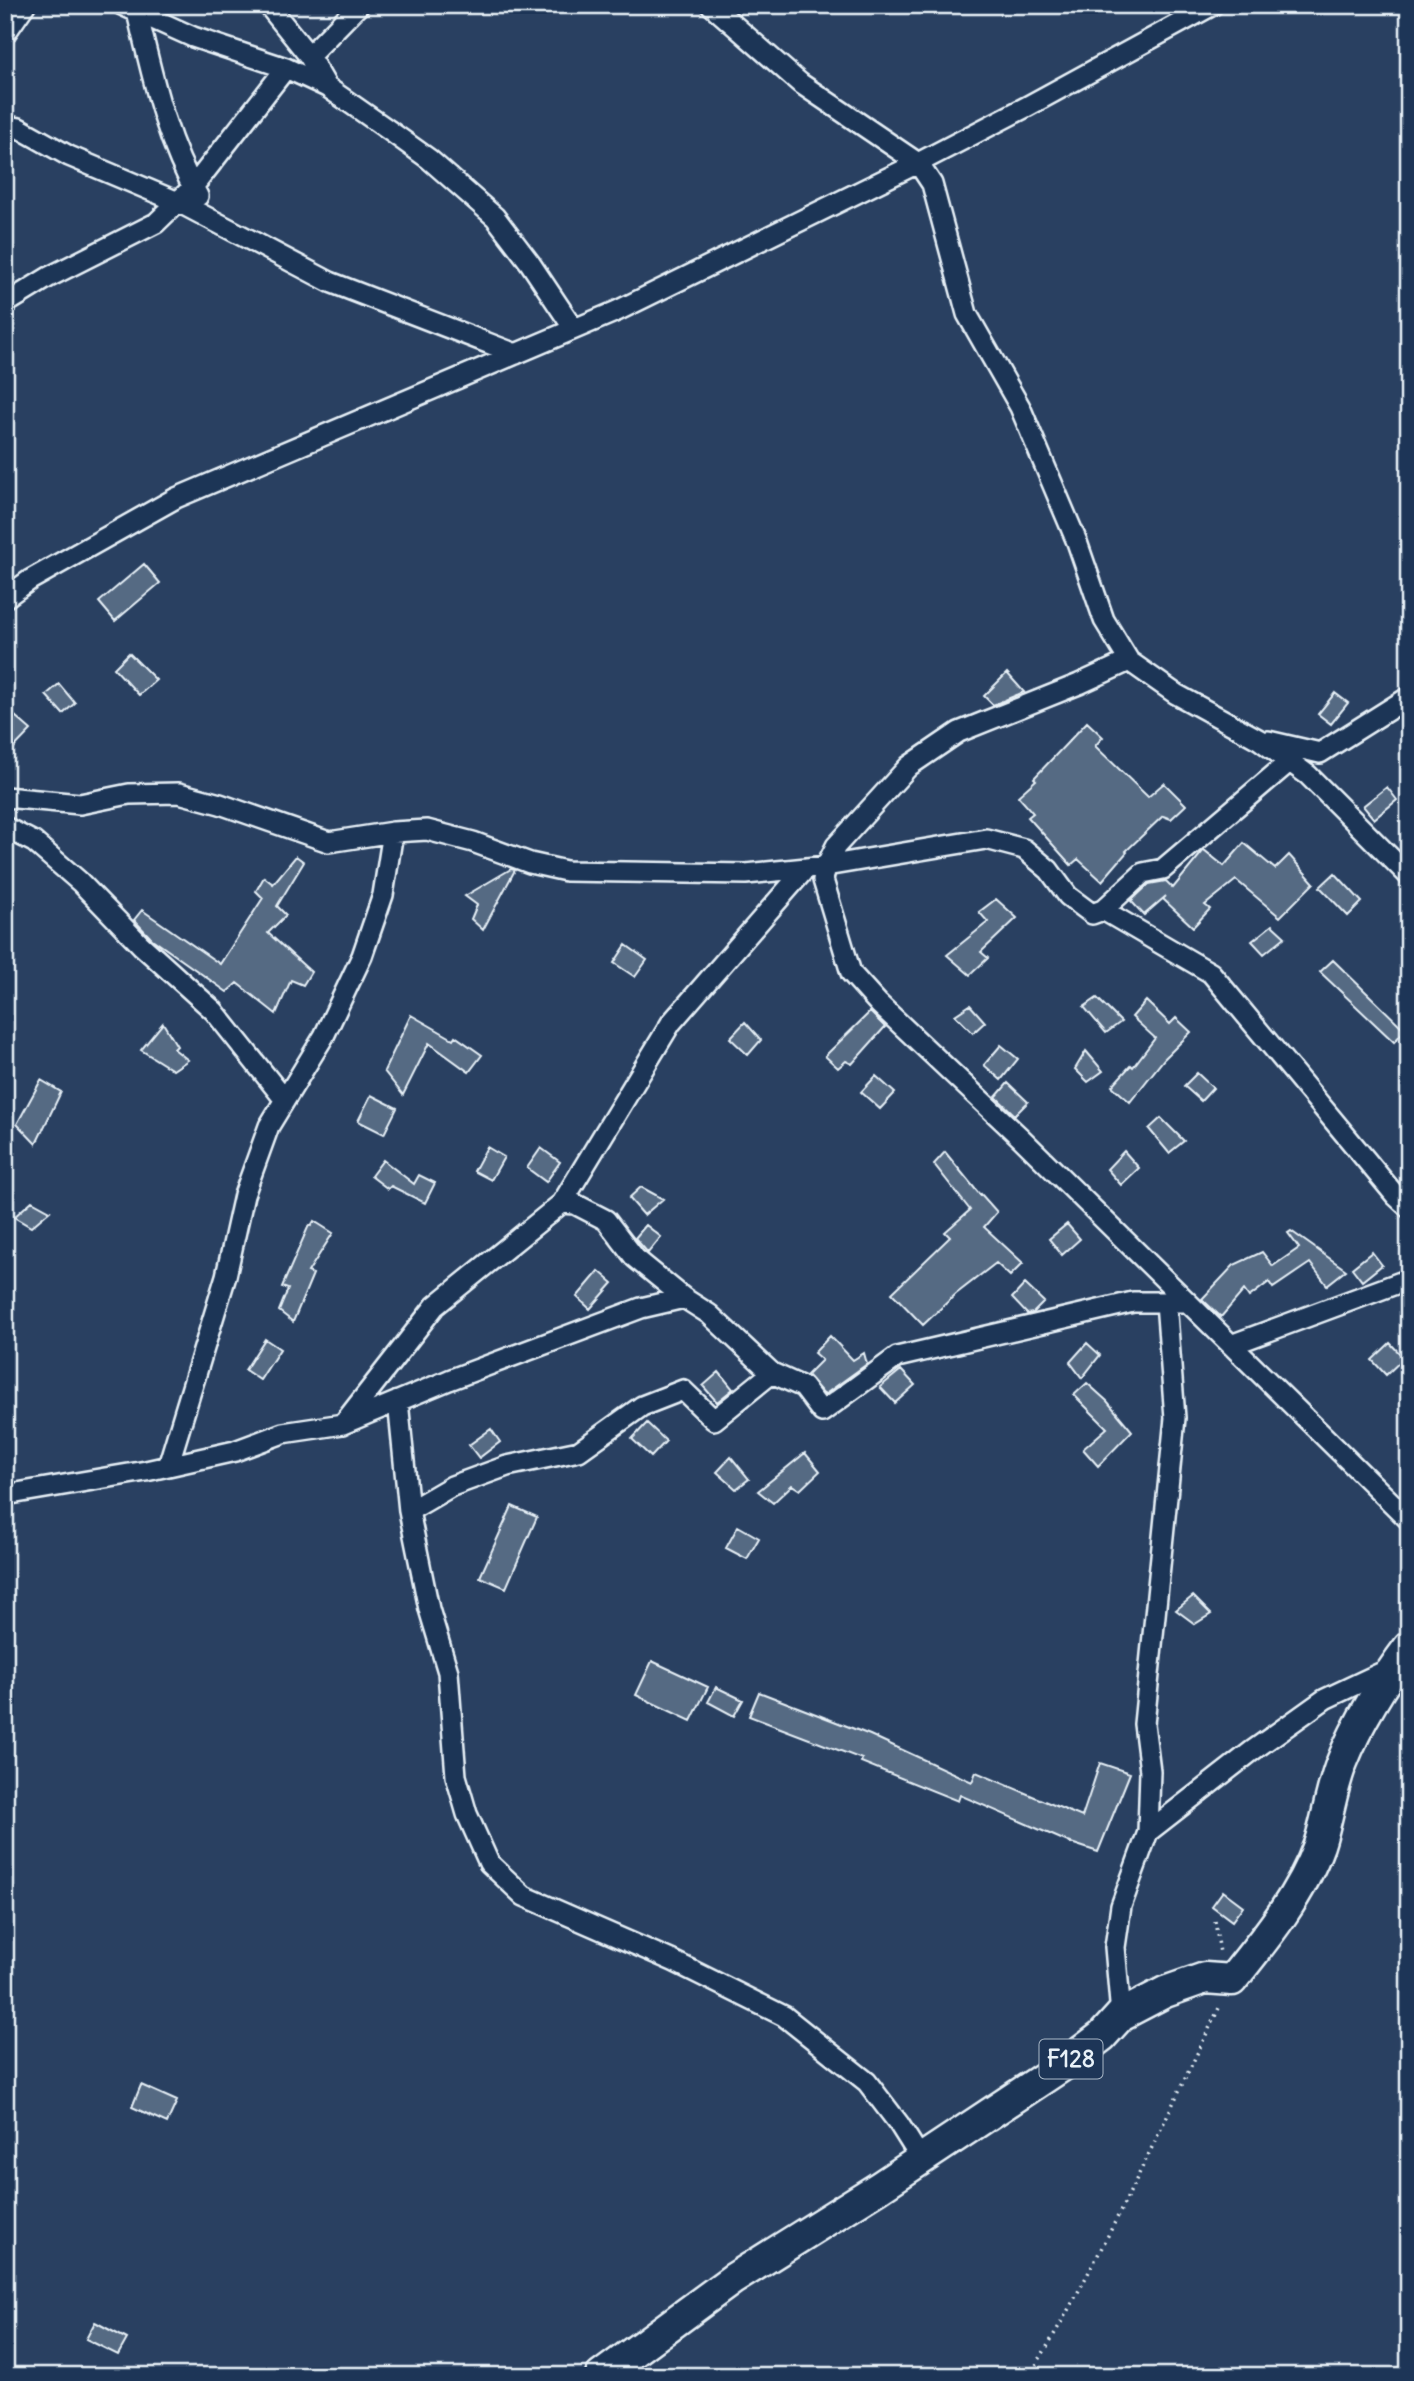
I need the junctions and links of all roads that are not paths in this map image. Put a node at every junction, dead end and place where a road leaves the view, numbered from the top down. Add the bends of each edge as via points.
1 (25, 5) edge
2 (268, 5) edge
3 (359, 5) edge
4 (711, 5) edge
5 (1213, 5) edge
6 (130, 8) edge
7 (5, 34) edge
8 (309, 56) junction
9 (286, 68) junction
10 (327, 87) junction
11 (5, 126) edge
12 (918, 163) junction
13 (192, 187) junction
14 (178, 202) junction
15 (211, 218) junction
16 (5, 304) edge
17 (574, 329) junction
18 (516, 354) junction
19 (5, 598) edge
20 (1129, 661) junction
21 (1409, 697) edge
22 (1260, 740) junction
23 (1289, 762) junction
24 (5, 797) edge
25 (5, 827) edge
26 (393, 832) junction
27 (826, 866) junction
28 (806, 868) junction
29 (1409, 876) edge
30 (1103, 910) junction
31 (285, 1100) junction
32 (562, 1203) junction
33 (1409, 1208) edge
34 (1409, 1279) edge
35 (684, 1298) junction
36 (1166, 1302) junction
37 (1187, 1302) junction
38 (1231, 1345) junction
39 (772, 1373) junction
40 (398, 1401) junction
41 (343, 1424) junction
42 (168, 1466) junction
43 (5, 1495) edge
44 (409, 1511) junction
45 (1409, 1520) edge
46 (1401, 1656) edge
47 (1148, 1832) junction
48 (1121, 2015) junction
49 (922, 2159) junction
50 (601, 2376) edge

1 - 7 street
2 - 8 street
3 - 8 street
4 - 12 street via 800,83
5 - 12 street
6 - 9 street via 193,37
6 - 13 street via 174,149
8 - 10 street
9 - 10 street
9 - 13 street
10 - 17 street via 429,159 495,217
11 - 14 street via 19,128 69,156
12 - 17 street
12 - 20 street via 932,184 967,314 1020,407 1104,620
13 - 14 street
13 - 15 street
14 - 15 street
14 - 16 street via 156,223 49,276
15 - 18 street via 330,282
17 - 18 street
18 - 19 street via 176,498
20 - 22 street via 1176,694
20 - 27 street via 959,732 909,766 836,846
21 - 22 street via 1320,754
22 - 23 street
23 - 29 street via 1308,775
23 - 30 street via 1163,869 1143,873
24 - 26 street via 80,804 129,794 179,793 329,842
25 - 31 street via 34,842 80,882 214,1011
26 - 28 street via 427,830 566,871 746,874
26 - 31 street via 383,895 362,956 324,1036
27 - 28 street
27 - 30 street via 986,839 1024,849 1049,870 1068,896 1092,914
27 - 37 street via 823,880 851,973
28 - 32 street via 671,1023
30 - 33 street via 1211,973
31 - 42 street via 269,1126 244,1195 226,1276
32 - 35 street via 575,1204 606,1220 635,1258
32 - 41 street via 435,1306
34 - 38 street
35 - 39 street via 709,1314
35 - 40 street via 641,1308
36 - 37 street
36 - 39 street via 1121,1304 897,1357 822,1412 803,1387
36 - 47 street via 1175,1418 1144,1724 1150,1771
37 - 38 street
38 - 45 street
39 - 44 street via 714,1420 683,1390 642,1406 579,1451 507,1466 452,1486
40 - 41 street
40 - 44 street
41 - 42 street via 282,1433 235,1451
42 - 43 street
44 - 49 street via 429,1609 449,1672 456,1776 489,1863 524,1896 784,2016 866,2082
46 - 47 street via 1325,1699
46 - 48 main road, F128 via 1385,1677 1342,1762 1318,1846 1296,1891 1233,1980 1205,1978
47 - 48 street via 1121,1906 1115,1947
48 - 49 main road, F128 via 1065,2064
49 - 50 main road, F128 via 733,2279

